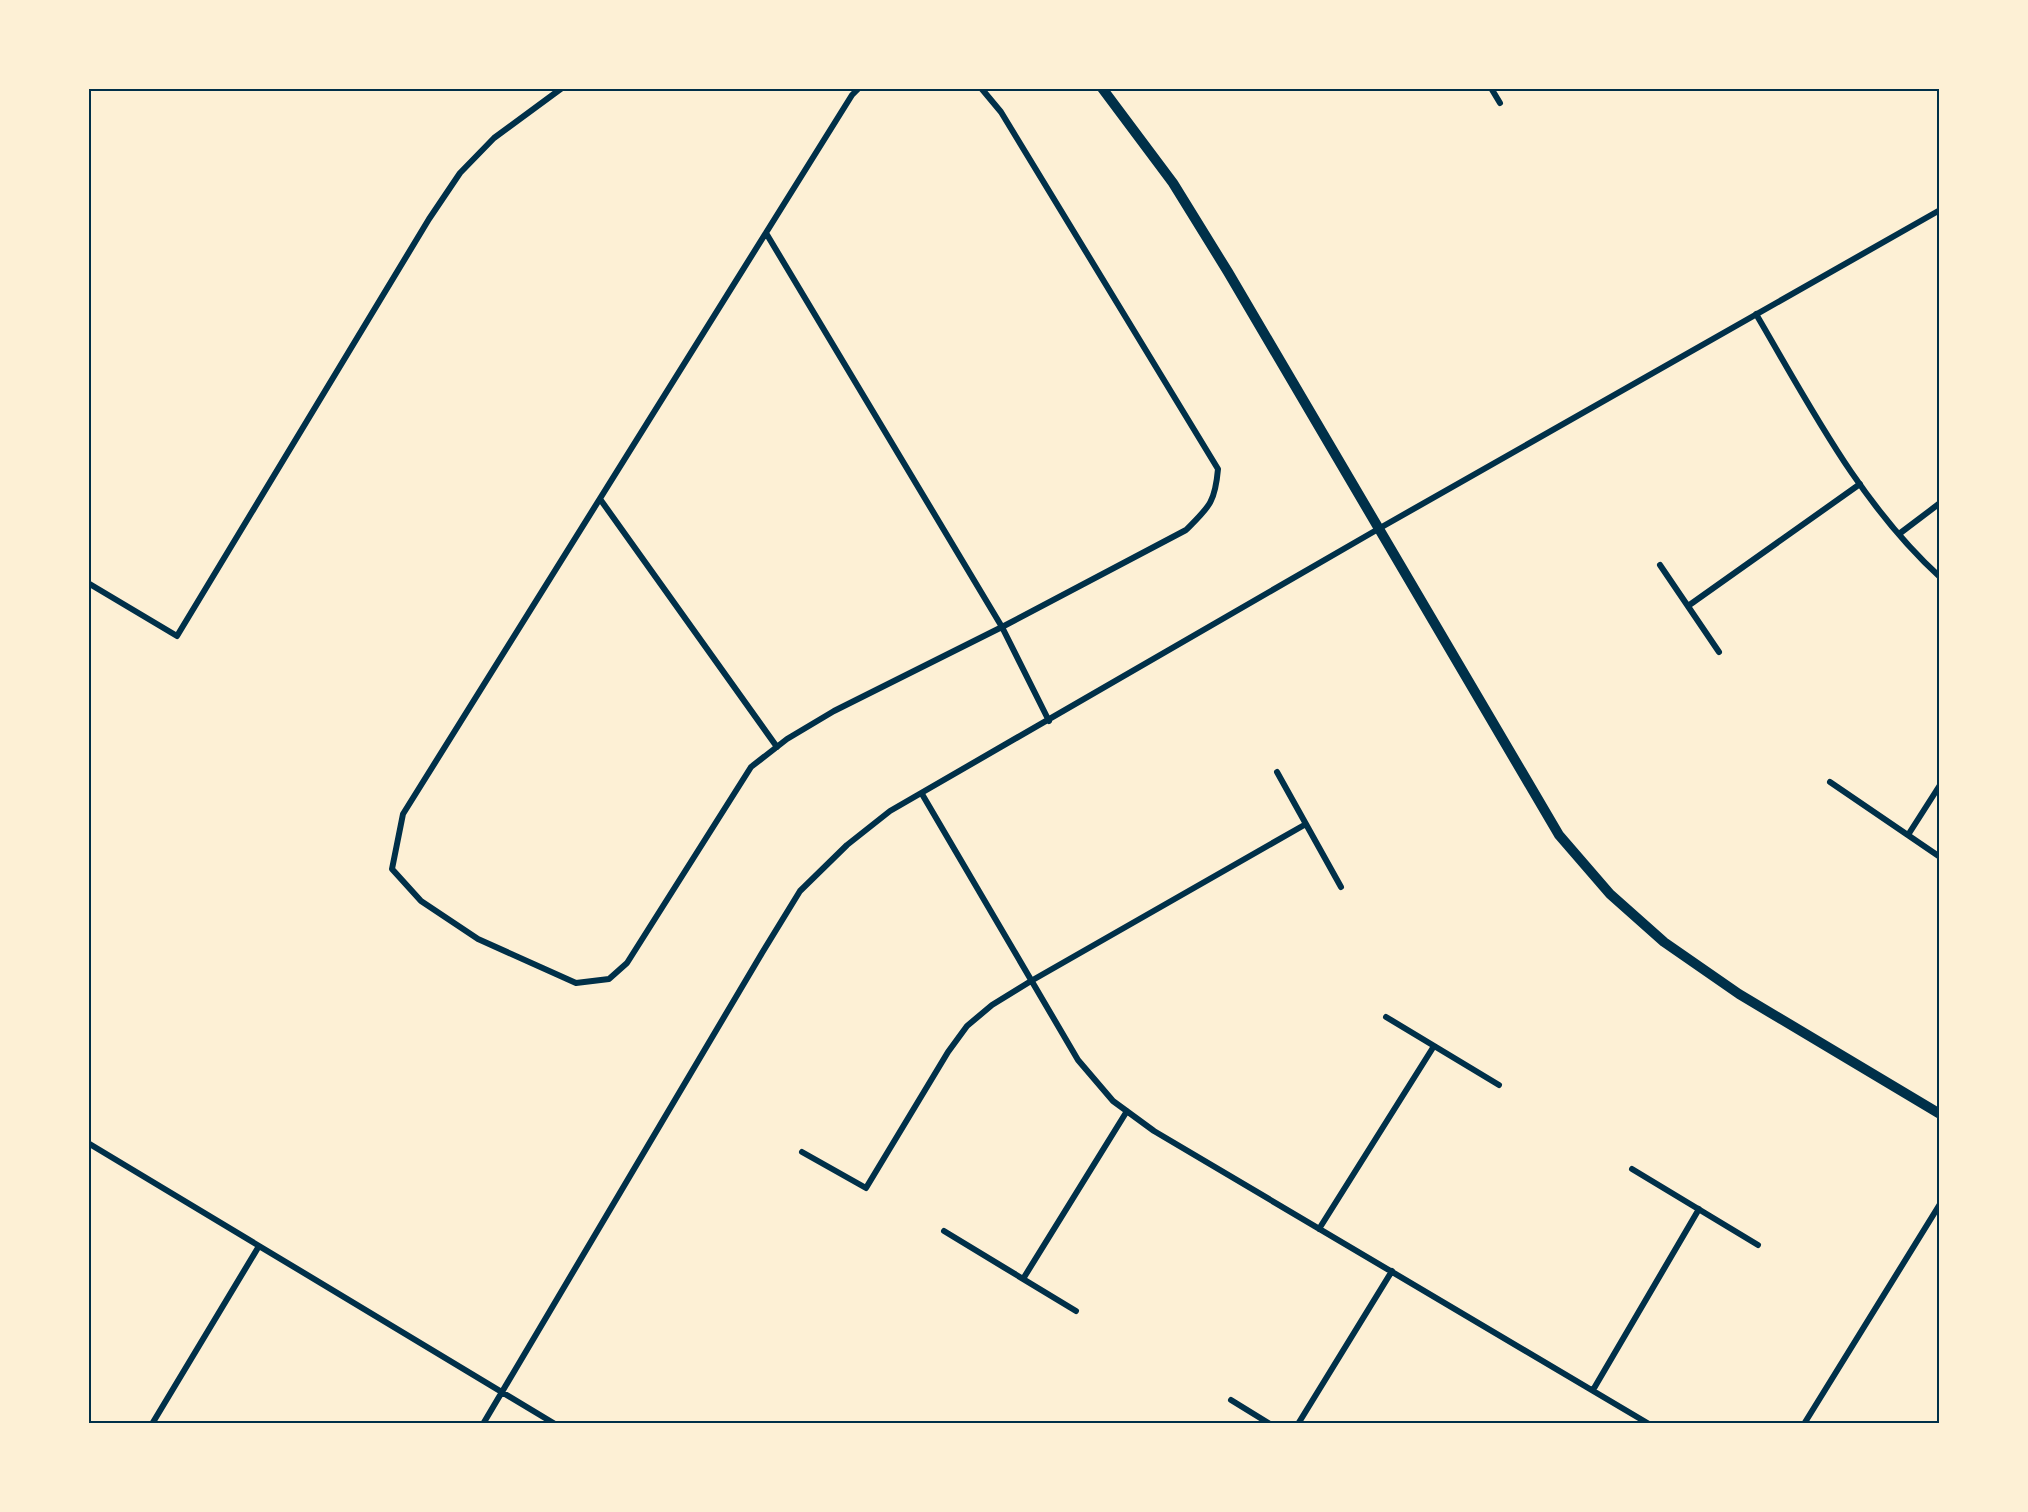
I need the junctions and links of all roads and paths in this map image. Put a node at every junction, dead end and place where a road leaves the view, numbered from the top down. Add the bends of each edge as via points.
1 (562, 88) edge
2 (859, 88) edge
3 (981, 88) edge
4 (1102, 88) edge
5 (1491, 88) edge
6 (1500, 104) dead end
7 (1940, 210) edge
8 (766, 233) junction
9 (1756, 314) junction
10 (1860, 484) junction
11 (600, 499) junction
12 (1940, 503) edge
13 (1380, 528) junction
14 (1899, 534) junction
15 (1660, 565) dead end
16 (1940, 578) edge
17 (88, 583) edge
18 (1688, 606) junction
19 (1002, 627) junction
20 (1719, 652) dead end
21 (1049, 720) junction
22 (777, 747) junction
23 (1277, 772) dead end
24 (1830, 782) dead end
25 (1940, 785) edge
26 (922, 794) junction
27 (1306, 824) junction
28 (1908, 835) junction
29 (1940, 857) edge
30 (1341, 887) dead end
31 (1031, 981) junction
32 (1386, 1017) dead end
33 (1434, 1046) junction
34 (1498, 1085) dead end
35 (1127, 1111) junction
36 (1940, 1114) edge
37 (88, 1143) edge
38 (802, 1152) dead end
39 (1632, 1169) dead end
40 (1940, 1204) edge
41 (1699, 1209) junction
42 (1319, 1229) junction
43 (944, 1231) dead end
44 (1758, 1245) dead end
45 (259, 1246) junction
46 (1392, 1271) junction
47 (1023, 1279) junction
48 (1076, 1311) dead end
49 (1593, 1390) junction
50 (502, 1391) junction
51 (1231, 1400) dead end
52 (152, 1424) edge
53 (483, 1424) edge
54 (555, 1424) edge
55 (1270, 1424) edge
56 (1298, 1424) edge
57 (1649, 1424) edge
58 (1804, 1424) edge

1 - 17 street via 494,138 460,173 177,636
2 - 8 street
3 - 19 street via 1001,112 1218,470 1216,492 1208,508 1186,530
4 - 13 street via 1173,183
5 - 6 street
7 - 9 street
8 - 11 street
8 - 19 street
9 - 10 street via 1840,458
9 - 13 street
10 - 14 street
10 - 18 street
11 - 22 street
11 - 22 street via 403,814 392,869 421,901 478,939 576,983 609,979 627,963 752,768
12 - 14 street
13 - 21 street
13 - 36 street via 1559,835 1610,894 1664,942 1739,994
14 - 16 street
15 - 18 street
18 - 20 street
19 - 21 street
19 - 22 street via 834,711
21 - 26 street
23 - 27 street
24 - 28 street
25 - 28 street
26 - 31 street
26 - 50 street via 890,811 847,845 800,891
27 - 30 street
27 - 31 street
28 - 29 street
31 - 35 street via 1078,1059 1113,1101
31 - 38 street via 967,1026 866,1188
32 - 33 street
33 - 34 street
33 - 42 street
35 - 42 street
35 - 47 street
37 - 45 street
39 - 41 street
40 - 58 street
41 - 44 street
41 - 49 street
42 - 46 street
43 - 47 street
45 - 50 street
45 - 52 street
46 - 49 street
46 - 56 street
47 - 48 street
49 - 57 street
50 - 53 street
50 - 54 street
51 - 55 street

